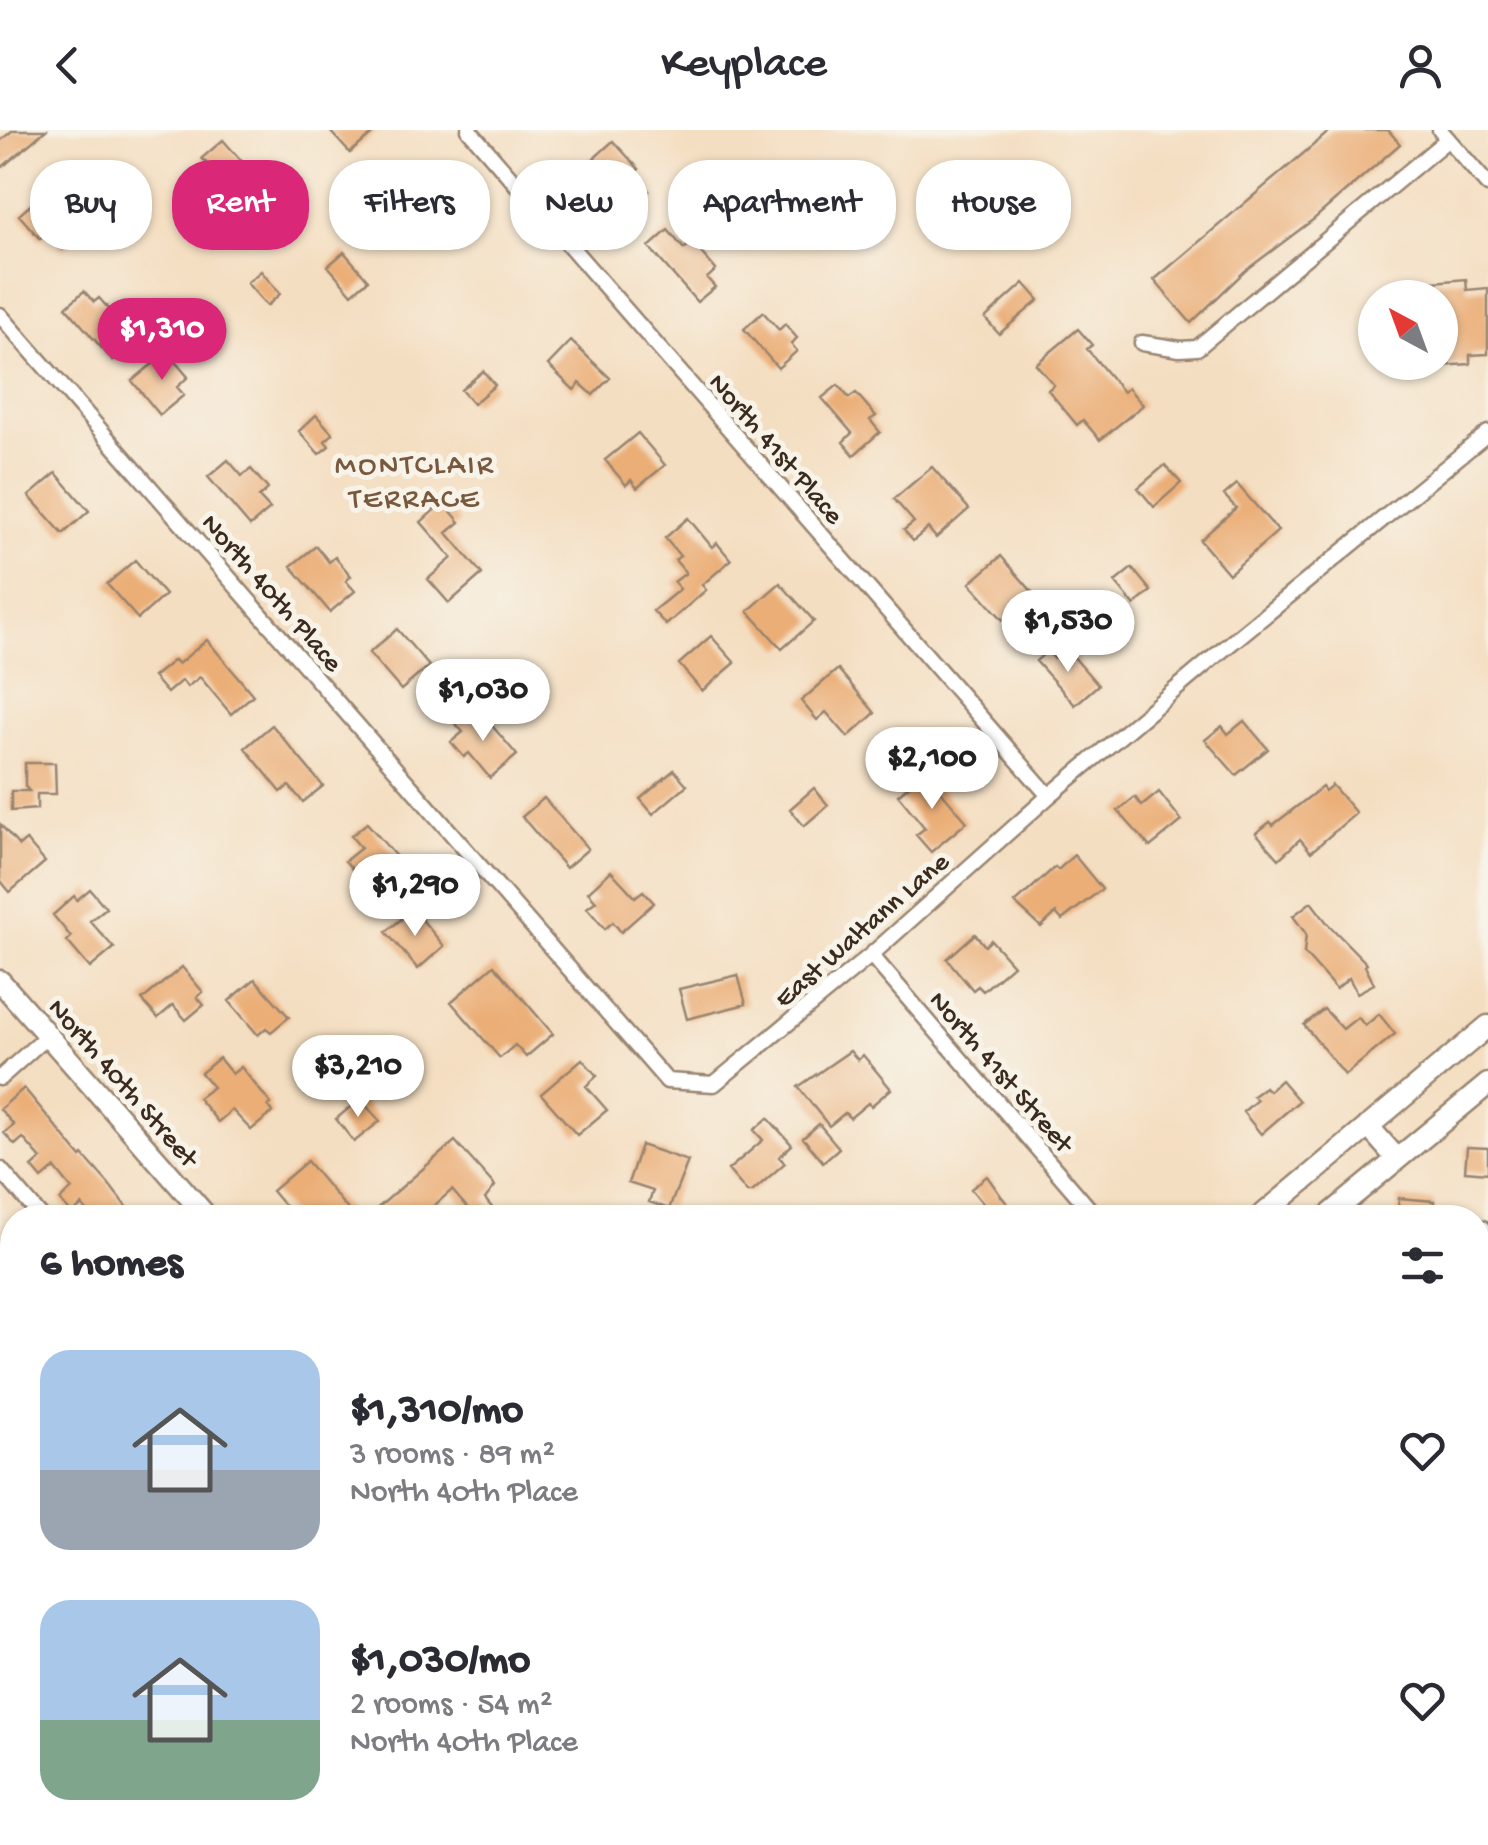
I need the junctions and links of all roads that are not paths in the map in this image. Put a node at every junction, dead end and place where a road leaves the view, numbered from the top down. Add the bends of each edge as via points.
1 (469, 130) edge
2 (1444, 134) edge
3 (1488, 185) edge
4 (0, 315) edge
5 (1142, 343) dead end
6 (1488, 433) edge
7 (1049, 796) junction
8 (871, 955) junction
9 (0, 981) edge
10 (1488, 1026) edge
11 (48, 1036) junction
12 (0, 1078) edge
13 (667, 1081) joint
14 (1488, 1084) edge
15 (1368, 1126) junction
16 (1396, 1159) junction
17 (0, 1169) edge
18 (31, 1205) edge
19 (197, 1205) edge
20 (1086, 1205) edge
21 (1274, 1205) edge
22 (1341, 1205) edge

1 - 7 street, North 41st Place
2 - 3 street
2 - 5 street via 1198,348
4 - 13 street, North 40th Place
6 - 7 street, East Waltann Lane
7 - 8 street, East Waltann Lane
8 - 13 street, East Waltann Lane via 714,1084
8 - 20 street, North 41st Street
9 - 11 main road, North 40th Street
10 - 15 main road
11 - 12 street
11 - 19 main road, North 40th Street
14 - 16 main road
15 - 16 main road
15 - 21 main road
16 - 22 main road
17 - 18 street

